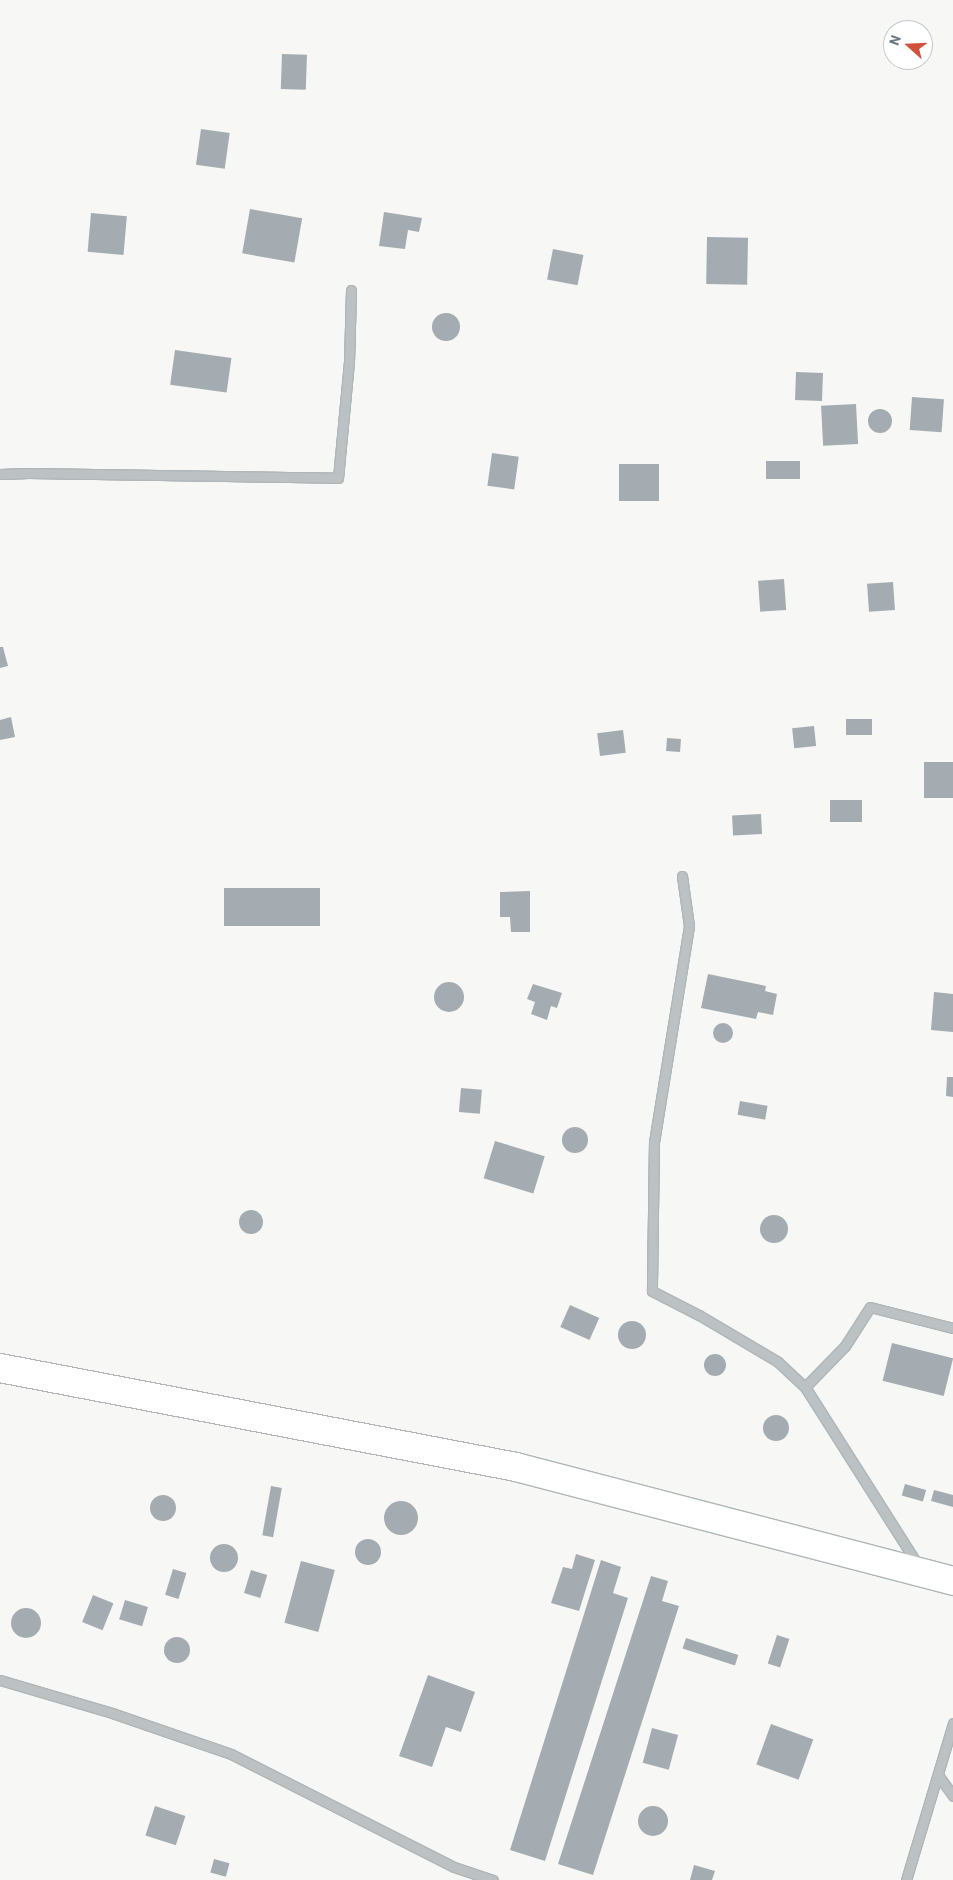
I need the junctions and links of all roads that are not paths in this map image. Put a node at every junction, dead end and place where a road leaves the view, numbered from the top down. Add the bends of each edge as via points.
1 (350, 290) dead end
2 (0, 474) edge
3 (682, 876) dead end
4 (953, 1328) edge
5 (0, 1368) edge
6 (805, 1387) junction
7 (922, 1572) junction
8 (953, 1581) edge
9 (0, 1680) edge
10 (953, 1723) edge
11 (938, 1774) junction
12 (953, 1796) edge
13 (493, 1880) edge
14 (906, 1880) edge

1 - 2 street via 349,362 338,478
3 - 6 street via 689,926 654,1141 652,1290 778,1362
4 - 6 street via 870,1307 845,1346
5 - 7 main road via 516,1467
6 - 7 street
7 - 8 main road
9 - 13 street via 112,1713 231,1754 454,1867
10 - 11 street
11 - 12 street
11 - 14 street

